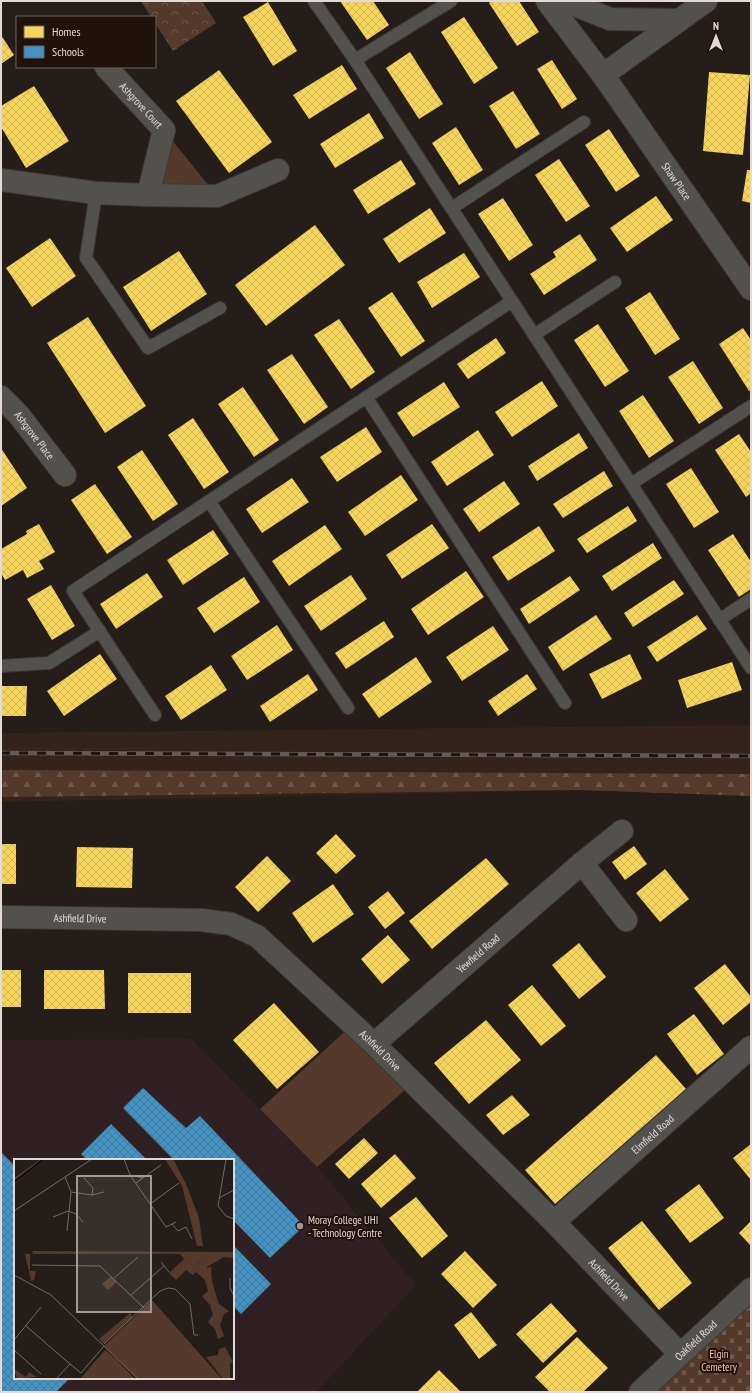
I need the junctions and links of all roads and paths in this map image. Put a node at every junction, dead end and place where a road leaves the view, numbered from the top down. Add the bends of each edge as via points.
1 (314, 1) edge
2 (451, 1) edge
3 (547, 1) edge
4 (566, 1) edge
5 (706, 1) edge
6 (679, 20) junction
7 (355, 60) junction
8 (107, 68) edge
9 (603, 75) junction
10 (584, 122) dead end
11 (278, 170) dead end
12 (1, 180) edge
13 (96, 193) junction
14 (148, 195) junction
15 (452, 208) junction
16 (615, 282) dead end
17 (751, 288) edge
18 (512, 301) junction
19 (220, 308) dead end
20 (534, 335) junction
21 (366, 397) junction
22 (1, 398) edge
23 (751, 406) edge
24 (65, 475) dead end
25 (631, 484) junction
26 (209, 501) junction
27 (751, 599) edge
28 (720, 620) junction
29 (100, 631) junction
30 (1, 666) edge
31 (751, 668) edge
32 (565, 703) dead end
33 (348, 708) dead end
34 (156, 715) dead end
35 (622, 831) dead end
36 (582, 863) junction
37 (1, 917) edge
38 (626, 920) dead end
39 (374, 1044) junction
40 (751, 1047) edge
41 (554, 1222) junction
42 (751, 1289) edge
43 (680, 1354) junction
44 (640, 1392) edge

1 - 7 lane
2 - 7 lane
3 - 9 street, Shaw Place
4 - 6 street via 610,19
5 - 6 street
6 - 9 street
7 - 15 lane
8 - 14 street, Ashgrove Court via 164,130
9 - 17 street, Shaw Place
10 - 15 lane
11 - 14 street via 217,196
12 - 13 street
13 - 14 street
13 - 19 lane via 86,258 148,348
15 - 18 lane
16 - 20 lane
18 - 20 lane
18 - 21 lane
20 - 25 lane
21 - 26 lane
21 - 32 lane
22 - 24 street, Ashgrove Place via 18,414
23 - 25 lane
25 - 28 lane
26 - 29 lane via 73,591
26 - 33 lane
27 - 28 lane
28 - 31 lane
29 - 30 lane via 49,663
29 - 34 lane
35 - 36 street, Yewfield Road
36 - 38 street
36 - 39 street, Yewfield Road
37 - 39 street, Ashfield Drive via 202,920 231,924 257,936
39 - 41 street, Ashfield Drive
40 - 41 street, Elmfield Road
41 - 43 street, Ashfield Drive
42 - 43 street, Oakfield Road
43 - 44 street, Oakfield Road

